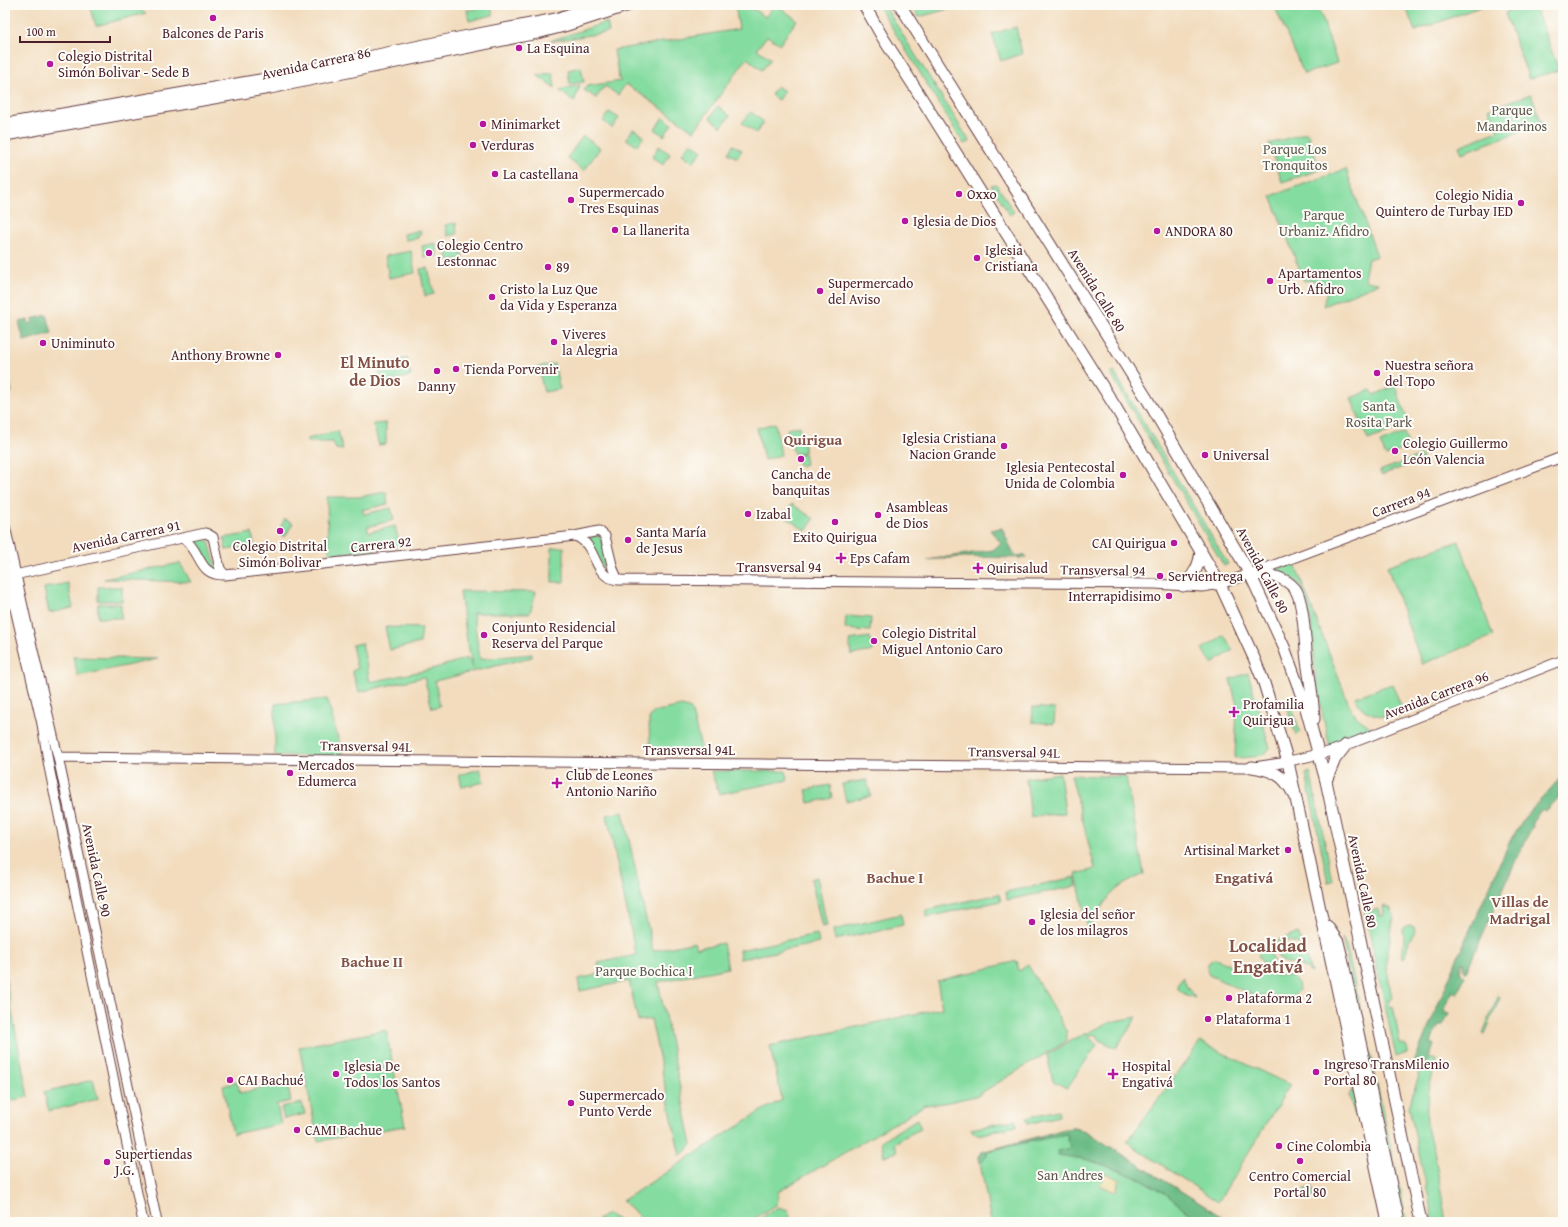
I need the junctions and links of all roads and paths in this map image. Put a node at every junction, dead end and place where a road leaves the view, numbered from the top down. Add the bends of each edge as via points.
1 (598, 5) edge
2 (630, 5) edge
3 (864, 5) edge
4 (900, 5) edge
5 (5, 124) edge
6 (5, 135) edge
7 (1562, 458) edge
8 (5, 526) edge
9 (576, 536) junction
10 (183, 538) junction
11 (1201, 550) junction
12 (5, 566) edge
13 (1250, 574) junction
14 (225, 576) junction
15 (618, 580) junction
16 (10, 581) edge
17 (1220, 584) junction
18 (1183, 586) junction
19 (5, 594) edge
20 (14, 603) junction
21 (1563, 660) edge
22 (1346, 745) junction
23 (46, 749) junction
24 (1318, 750) junction
25 (58, 757) junction
26 (1288, 762) junction
27 (1252, 767) junction
28 (1326, 781) junction
29 (1298, 802) junction
30 (1324, 920) junction
31 (143, 1222) edge
32 (157, 1222) edge
33 (1388, 1222) edge
34 (1399, 1222) edge
35 (1421, 1222) edge

1 - 5 main road, Avenida Carrera 86 via 556,19 260,80
2 - 6 main road, Avenida Carrera 86 via 537,33 227,96
3 - 11 main road via 1116,408
4 - 13 main road, Avenida Calle 80 via 1147,399
7 - 13 main road, Carrera 94
8 - 16 main road, Avenida Calle 90
9 - 14 main road, Carrera 92
9 - 15 main road via 586,542 605,576
9 - 15 main road, Carrera 92 via 599,531 604,536
10 - 14 main road, Carrera 92 via 191,544 208,571 214,575
10 - 14 main road, Avenida Carrera 91 via 205,533 211,536 219,567
10 - 16 main road, Avenida Carrera 91
11 - 17 main road
11 - 18 main road via 1196,570
12 - 16 main road, Avenida Calle 90
13 - 17 main road, Transversal 94
13 - 24 main road, Avenida Calle 80 via 1284,647
13 - 24 main road via 1281,579 1292,585 1297,592
15 - 18 main road, Transversal 94
16 - 20 main road, Avenida Calle 90
16 - 25 main road, Avenida Calle 90
17 - 18 main road, Transversal 94
17 - 26 main road via 1264,683
19 - 20 main road
20 - 23 main road, Avenida Calle 90
21 - 22 main road, Avenida Carrera 96
22 - 24 main road, Avenida Carrera 96
22 - 28 main road via 1335,760
23 - 25 main road
23 - 31 main road, Avenida Calle 90
24 - 26 main road, Transversal 94L
24 - 28 main road, Avenida Calle 80
25 - 27 main road, Transversal 94L
25 - 32 main road, Avenida Calle 90
26 - 27 main road, Transversal 94L
26 - 29 main road
27 - 29 main road via 1277,774 1288,784
28 - 35 main road, Avenida Calle 80
29 - 30 main road
30 - 33 main road
30 - 34 main road via 1340,948

